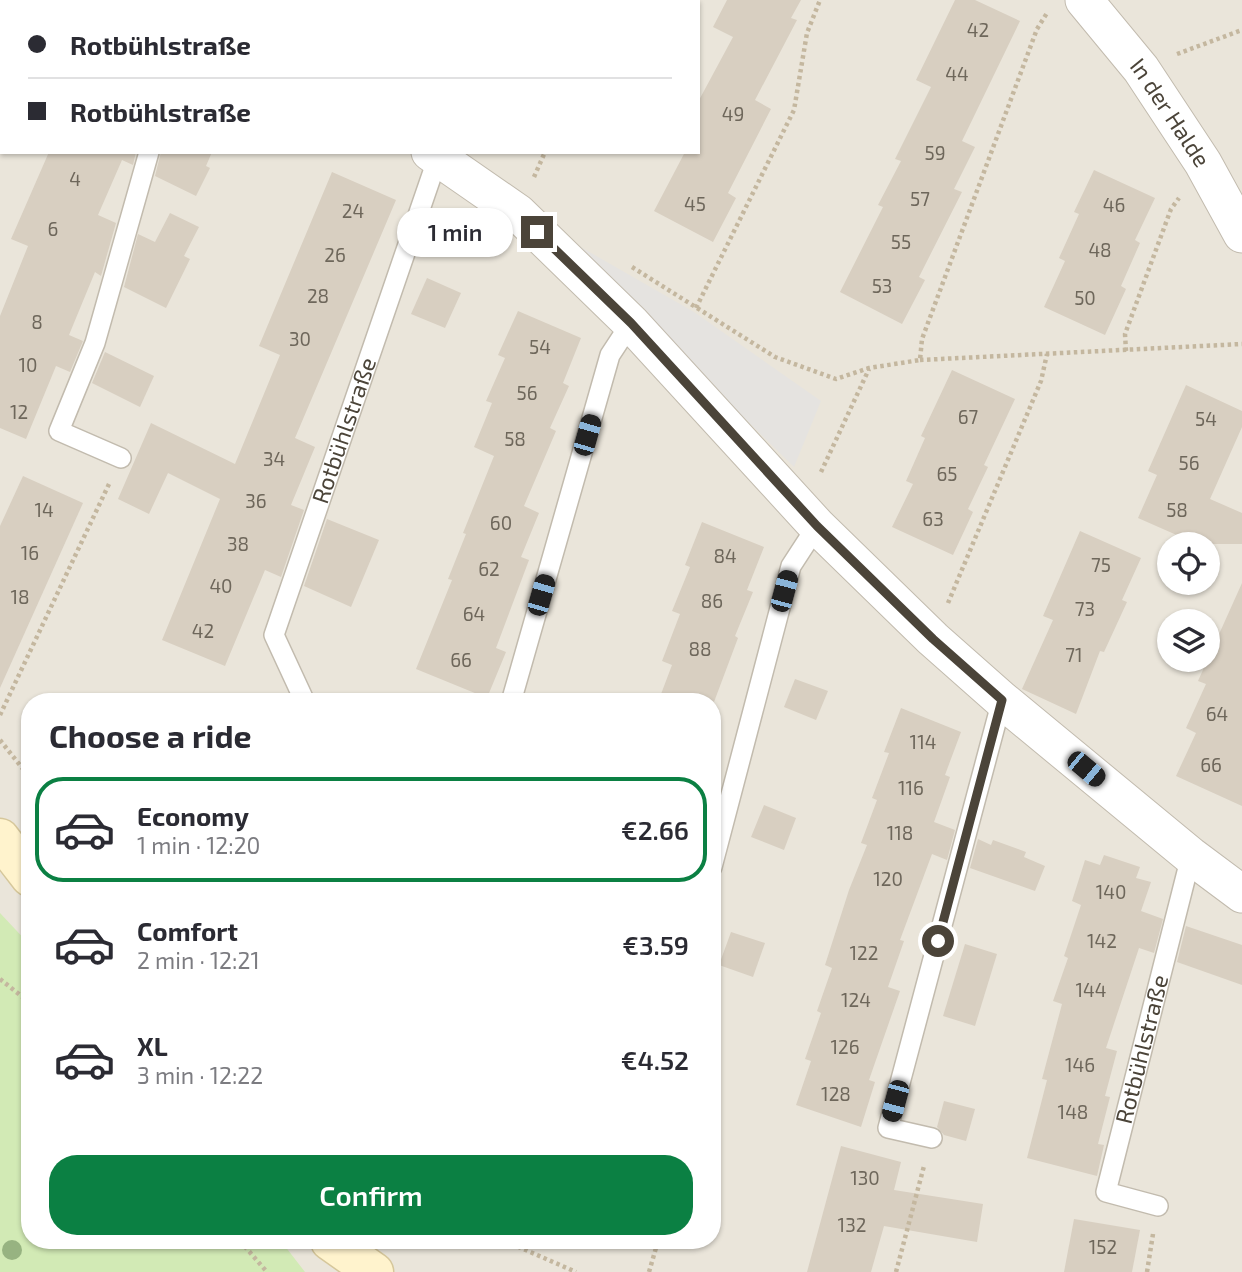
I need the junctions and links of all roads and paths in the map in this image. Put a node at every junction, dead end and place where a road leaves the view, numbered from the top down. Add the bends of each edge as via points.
1 (820, 0) edge
2 (1084, 0) edge
3 (1049, 10) dead end
4 (1242, 30) edge
5 (1141, 69) junction
6 (148, 154) edge
7 (434, 154) edge
8 (1203, 163) junction
9 (1242, 234) edge
10 (628, 264) dead end
11 (696, 308) junction
12 (631, 323) junction
13 (1242, 344) edge
14 (1126, 351) junction
15 (1047, 354) junction
16 (920, 360) junction
17 (869, 368) junction
18 (121, 458) joint
19 (810, 518) junction
20 (933, 639) junction
21 (301, 693) edge
22 (514, 693) edge
23 (1002, 700) junction
24 (0, 715) edge
25 (0, 740) edge
26 (21, 767) edge
27 (721, 833) edge
28 (0, 838) edge
29 (1191, 856) junction
30 (21, 865) edge
31 (1242, 894) edge
32 (0, 979) edge
33 (21, 996) edge
34 (932, 1138) joint
35 (1158, 1206) joint
36 (247, 1249) edge
37 (341, 1249) edge
38 (523, 1249) edge
39 (656, 1249) edge
40 (267, 1272) edge
41 (374, 1272) edge
42 (576, 1272) edge
43 (649, 1272) edge
44 (896, 1272) edge
45 (1147, 1272) edge

1 - 11 path via 807,33 794,110
2 - 5 street, In der Halde
3 - 16 path via 1037,29 922,339
4 - 5 path
5 - 8 street, In der Halde
6 - 18 lane via 95,343 59,431
7 - 12 street, Rotbühlstraße via 518,213
7 - 21 lane, Rotbühlstraße via 274,635
8 - 9 street, In der Halde
8 - 14 path via 1171,209 1125,334
10 - 11 path
11 - 17 path via 775,357 836,379
12 - 19 street, Rotbühlstraße
12 - 22 lane via 610,355
13 - 14 path
14 - 15 path
15 - 16 path
15 - 20 path via 1041,381
16 - 17 path
17 - 19 path
18 - 24 path
19 - 20 street, Rotbühlstraße
19 - 27 lane via 791,566
20 - 23 street, Rotbühlstraße
23 - 29 street, Rotbühlstraße
23 - 34 lane via 888,1128
25 - 26 path
28 - 30 main road
29 - 31 street, Rotbühlstraße
29 - 35 lane, Rotbühlstraße via 1106,1192
32 - 33 path
34 - 44 path
35 - 45 path
36 - 40 path
37 - 41 main road
38 - 42 path
39 - 43 path

